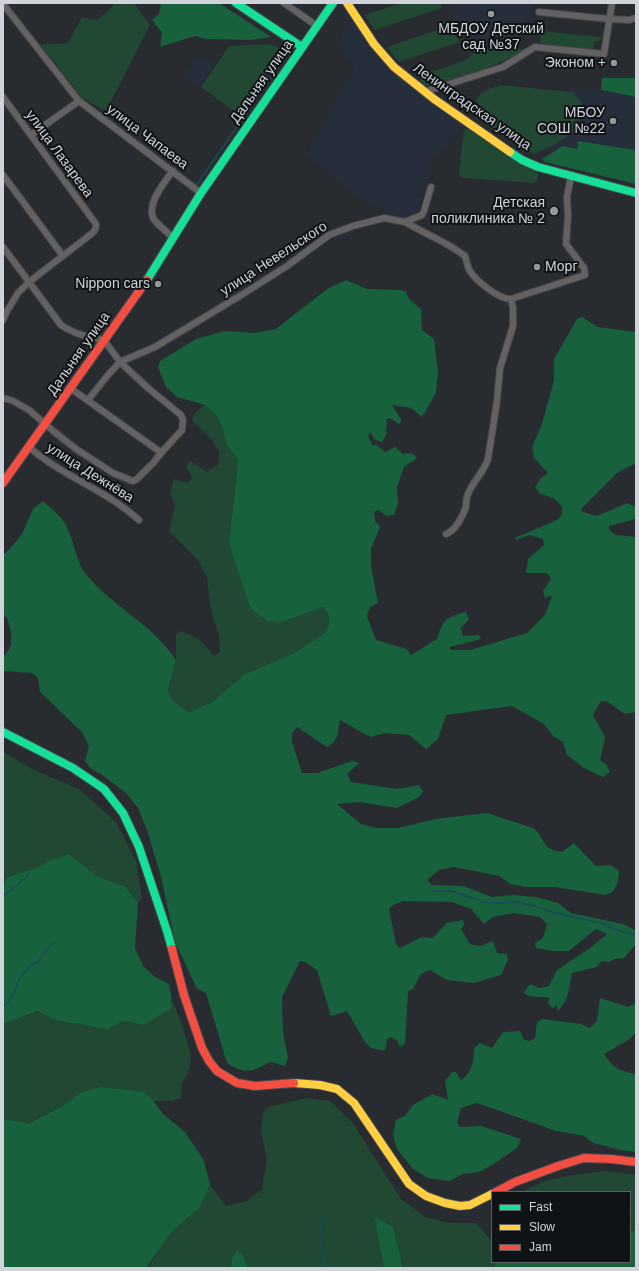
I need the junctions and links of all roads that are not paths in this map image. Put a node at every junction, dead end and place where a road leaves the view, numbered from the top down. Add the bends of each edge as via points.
1 (236, 3) edge
2 (284, 3) edge
3 (332, 3) edge
4 (347, 3) edge
5 (612, 3) edge
6 (3, 4) edge
7 (539, 12) dead end
8 (636, 18) edge
9 (610, 19) junction
10 (316, 26) junction
11 (302, 47) junction
12 (424, 92) junction
13 (3, 97) edge
14 (79, 101) junction
15 (31, 135) junction
16 (173, 171) junction
17 (3, 175) edge
18 (571, 176) junction
19 (431, 187) dead end
20 (201, 193) junction
21 (636, 193) edge
22 (405, 222) junction
23 (173, 238) junction
24 (3, 247) edge
25 (63, 256) junction
26 (29, 282) junction
27 (511, 299) junction
28 (3, 320) edge
29 (104, 340) junction
30 (120, 362) junction
31 (70, 388) junction
32 (3, 398) edge
33 (88, 400) junction
34 (45, 424) junction
35 (29, 447) junction
36 (161, 453) junction
37 (3, 482) edge
38 (139, 520) dead end
39 (446, 534) dead end
40 (3, 732) edge
41 (636, 1162) edge
42 (498, 1191) edge
43 (491, 1194) edge

1 - 11 street
2 - 10 street
3 - 10 street, Дальняя улица
4 - 12 street, Ленинградская улица via 394,67
5 - 9 street
6 - 14 street, улица Чапаева
7 - 9 street
8 - 9 street
9 - 12 street via 604,54 535,47 503,66
10 - 11 street, Дальняя улица
11 - 20 street, Дальняя улица
12 - 18 street, Ленинградская улица via 530,164
13 - 15 street, улица Лазарева
14 - 15 street
14 - 16 street, улица Чапаева
15 - 25 street, улица Лазарева via 96,224 95,231
16 - 20 street, улица Чапаева
16 - 23 street via 160,188 151,212 154,221
17 - 25 street
18 - 21 street, Ленинградская улица
18 - 27 street via 567,197 566,244 584,268 585,275
19 - 22 street via 422,215
20 - 23 street, Дальняя улица
22 - 27 street via 453,247 465,256 474,277 504,298
22 - 30 street, улица Невельского via 384,218 329,235 243,294 155,346
23 - 29 street, Дальняя улица
24 - 26 street
25 - 26 street
26 - 28 street via 18,293
26 - 29 street via 61,325 81,335
27 - 39 street via 513,326 500,368 486,467 468,495 460,520 451,532
29 - 30 street
29 - 31 street, Дальняя улица
30 - 33 street
30 - 36 street via 181,415 182,430
31 - 33 street
31 - 34 street, Дальняя улица
32 - 34 street via 29,410
33 - 36 street
34 - 35 street, Дальняя улица
34 - 36 street, улица Дежнёва via 76,449 113,473 133,481
35 - 37 street, Дальняя улица
35 - 38 street, улица Дежнёва via 57,469 128,510
40 - 43 street via 73,768 104,789 123,813 139,847 202,1048 217,1071 238,1083 255,1086 300,1083 338,1089 354,1103 410,1184 426,1196 460,1206 470,1205
41 - 42 street via 584,1158 514,1182

